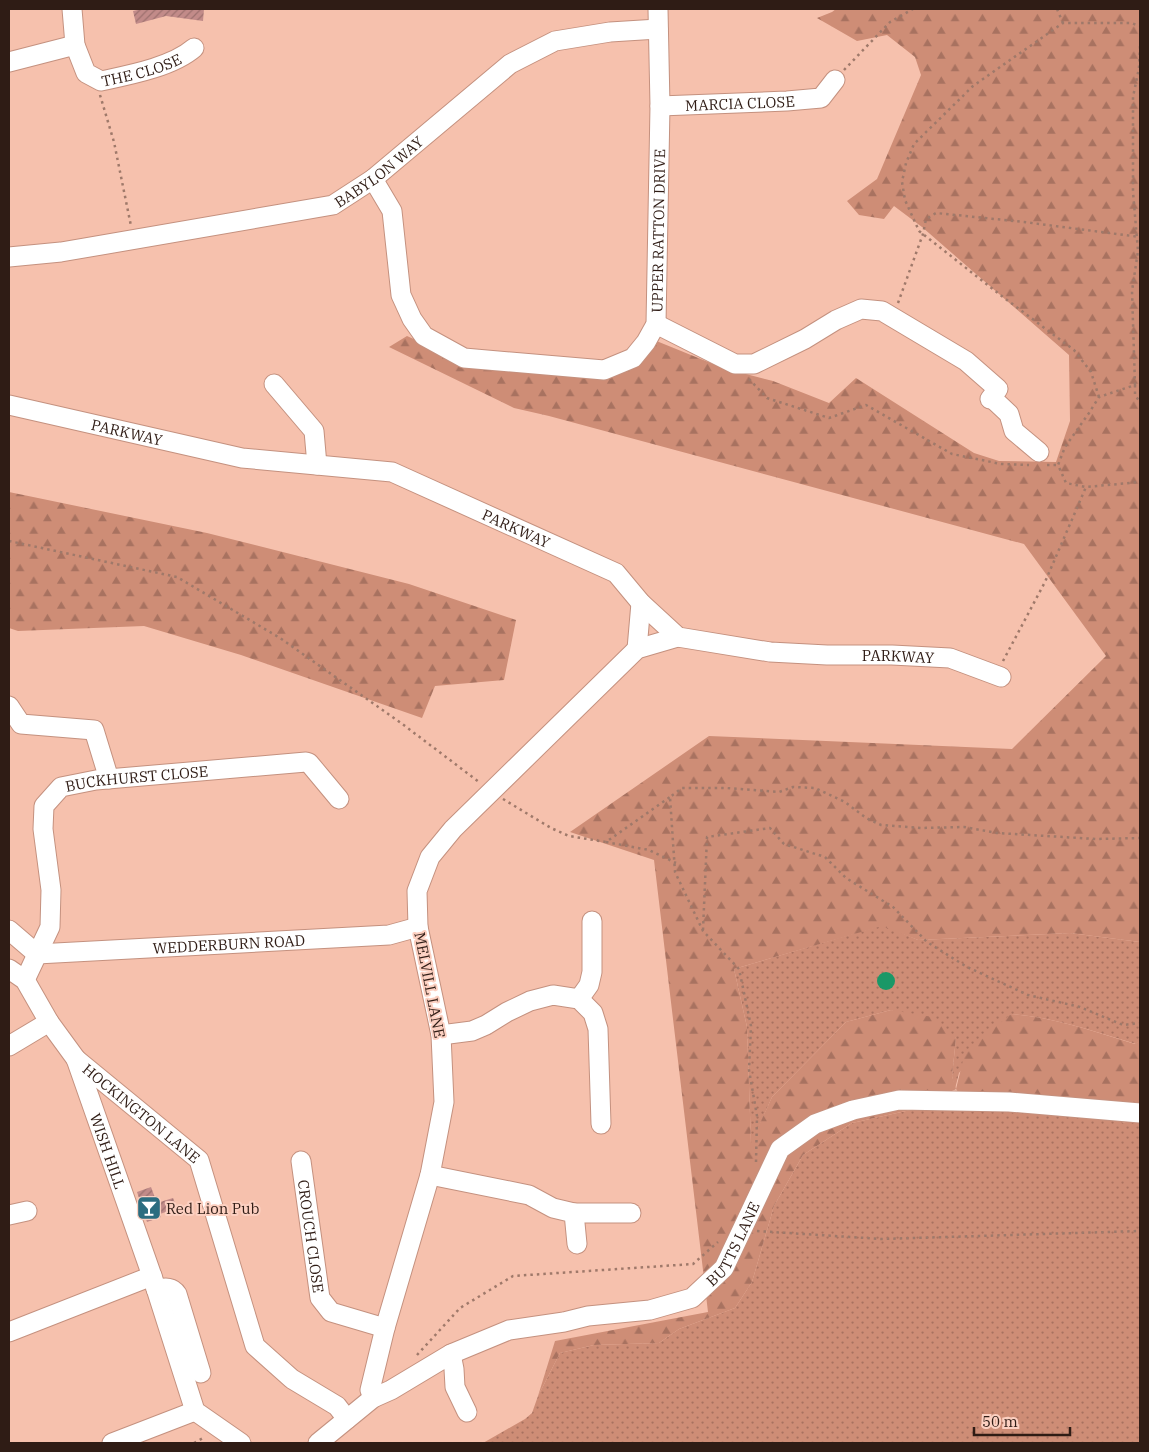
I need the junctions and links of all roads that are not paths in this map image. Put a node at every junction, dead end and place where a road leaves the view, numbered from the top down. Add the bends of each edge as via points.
1 (72, 9) edge
2 (658, 9) edge
3 (658, 29) junction
4 (75, 45) junction
5 (194, 48) dead end
6 (9, 62) edge
7 (835, 80) road end
8 (660, 106) junction
9 (373, 179) junction
10 (9, 257) edge
11 (656, 324) junction
12 (274, 384) dead end
13 (9, 405) edge
14 (1036, 460) road end
15 (317, 465) junction
16 (641, 603) junction
17 (678, 637) junction
18 (637, 649) junction
19 (999, 676) road end
20 (9, 706) edge
21 (108, 779) junction
22 (339, 799) dead end
23 (592, 921) dead end
24 (418, 927) junction
25 (9, 930) edge
26 (37, 954) junction
27 (9, 969) edge
28 (25, 980) junction
29 (579, 999) junction
30 (49, 1022) junction
31 (441, 1035) junction
32 (9, 1046) edge
33 (76, 1059) junction
34 (1140, 1113) edge
35 (601, 1124) dead end
36 (300, 1161) dead end
37 (430, 1175) junction
38 (574, 1213) junction
39 (631, 1213) dead end
40 (576, 1244) dead end
41 (154, 1282) junction
42 (385, 1328) junction
43 (9, 1332) edge
44 (450, 1354) junction
45 (201, 1373) dead end
46 (373, 1398) junction
47 (195, 1411) junction
48 (467, 1412) dead end
49 (347, 1419) junction
50 (112, 1443) edge
51 (241, 1443) edge
52 (318, 1443) edge

1 - 4 street, THE CLOSE
2 - 3 street, UPPER RATTON DRIVE
3 - 8 street, UPPER RATTON DRIVE
3 - 9 street, BABYLON WAY via 610,32 555,41 510,64
4 - 5 street, THE CLOSE via 86,73 101,81 141,72 185,56
4 - 6 street
7 - 8 street, MARCIA CLOSE via 825,104 787,101
8 - 11 street, UPPER RATTON DRIVE
9 - 10 street, BABYLON WAY via 333,205 60,252
9 - 11 street, UPPER RATTON DRIVE via 392,211 401,295 412,319 424,336 464,358 604,370 633,358
11 - 14 street via 735,364 754,364 861,309 882,311 966,361 998,389 991,399 1009,414 1014,432
12 - 15 street via 314,431
13 - 15 street, PARKWAY via 242,458
15 - 16 street, PARKWAY via 392,472 616,573
16 - 17 street, PARKWAY
16 - 18 street
17 - 18 street
17 - 19 street, PARKWAY via 770,652 950,658
18 - 24 street, MELVILL LANE via 453,829 430,857 417,891
20 - 21 street via 21,724 94,730
21 - 22 street, BUCKHURST CLOSE via 309,763
21 - 26 street, BUCKHURST CLOSE via 60,787 44,806 43,829 51,890 50,927
23 - 29 street via 592,972 589,985
24 - 26 street, WEDDERBURN ROAD via 389,935
24 - 31 street, MELVILL LANE
25 - 26 street
26 - 28 street, BUCKHURST CLOSE
27 - 28 street, WISH HILL
28 - 30 street, WISH HILL
29 - 31 street via 553,995 530,1001 472,1031
29 - 35 street via 593,1013 598,1029
30 - 32 street
30 - 33 street, WISH HILL
31 - 37 street, MELVILL LANE via 444,1102
33 - 41 street, WISH HILL
33 - 49 street, HOCKINGTON LANE via 199,1160 255,1346 292,1379 337,1406
34 - 44 street, BUTTS LANE via 1009,1102 899,1100 853,1110 815,1124 780,1149 724,1268 692,1298 650,1310 588,1316 509,1330
36 - 42 street, CROUCH CLOSE via 320,1298 331,1312
37 - 38 street via 529,1195 553,1208
37 - 42 street, MELVILL LANE
38 - 39 street
38 - 40 street
41 - 43 street
41 - 45 street via 177,1294
41 - 47 street, WISH HILL
42 - 46 street, MELVILL LANE via 370,1390
44 - 46 street, BUTTS LANE
44 - 48 street via 455,1387
46 - 49 street, BUTTS LANE
47 - 50 street
47 - 51 street
49 - 52 street, BUTTS LANE

